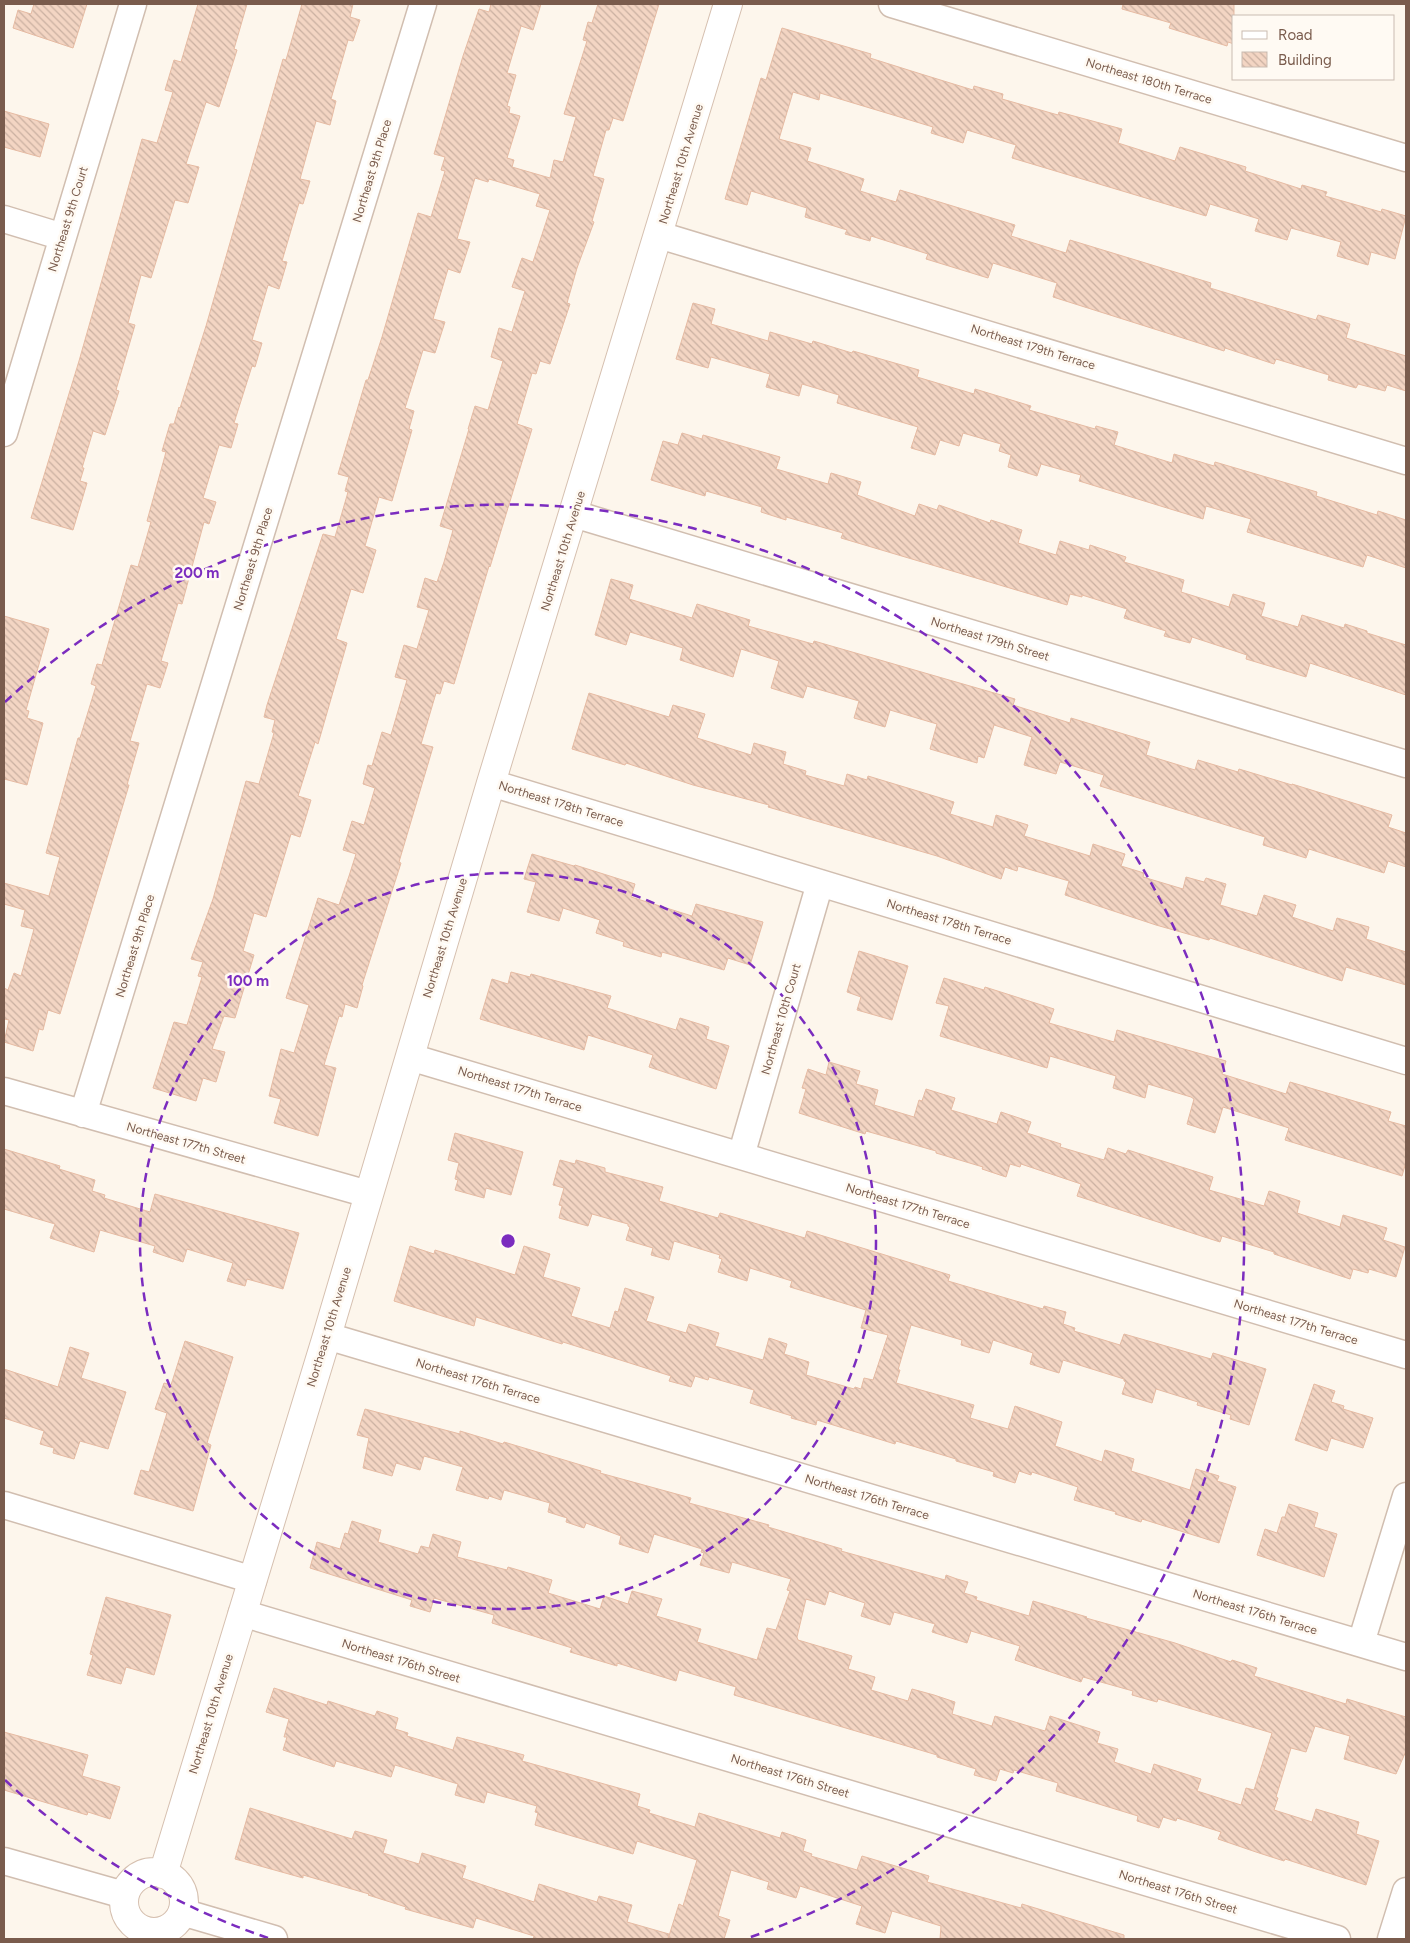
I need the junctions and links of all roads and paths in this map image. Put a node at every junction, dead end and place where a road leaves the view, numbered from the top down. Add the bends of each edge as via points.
1 (133, 4) edge
2 (423, 4) edge
3 (728, 4) edge
4 (892, 4) edge
5 (1406, 158) edge
6 (4, 219) edge
7 (659, 235) junction
8 (63, 237) junction
9 (4, 433) edge
10 (1406, 460) edge
11 (574, 514) junction
12 (1406, 764) edge
13 (491, 783) junction
14 (820, 883) junction
15 (410, 1056) junction
16 (1406, 1061) edge
17 (4, 1091) edge
18 (83, 1114) junction
19 (741, 1156) junction
20 (368, 1194) junction
21 (327, 1336) junction
22 (1406, 1355) edge
23 (1406, 1496) edge
24 (4, 1505) edge
25 (253, 1580) junction
26 (242, 1613) junction
27 (1361, 1644) junction
28 (1406, 1657) edge
29 (4, 1861) edge
30 (163, 1874) junction
31 (1406, 1891) edge
32 (124, 1895) junction
33 (182, 1912) junction
34 (143, 1935) edge
35 (274, 1939) edge
36 (1337, 1939) edge
37 (1391, 1939) edge

1 - 8 street, Northeast 9th Court
2 - 18 street, Northeast 9th Place
3 - 7 street, Northeast 10th Avenue
4 - 5 street, Northeast 180th Terrace
6 - 8 street
7 - 10 street, Northeast 179th Terrace
7 - 11 street, Northeast 10th Avenue
8 - 9 street, Northeast 9th Court
11 - 12 street, Northeast 179th Street
11 - 13 street, Northeast 10th Avenue
13 - 14 street, Northeast 178th Terrace
13 - 15 street, Northeast 10th Avenue
14 - 16 street, Northeast 178th Terrace
14 - 19 street, Northeast 10th Court
15 - 19 street, Northeast 177th Terrace
15 - 20 street, Northeast 10th Avenue
17 - 18 street, Northeast 177th Street
18 - 20 street, Northeast 177th Street
19 - 22 street, Northeast 177th Terrace
20 - 21 street, Northeast 10th Avenue
21 - 25 street, Northeast 10th Avenue
21 - 27 street, Northeast 176th Terrace
23 - 27 street
24 - 25 street
25 - 26 street, Northeast 10th Avenue
26 - 30 street, Northeast 10th Avenue
26 - 36 street, Northeast 176th Street
27 - 28 street, Northeast 176th Terrace
29 - 32 street
30 - 32 street via 154,1872 136,1878
30 - 33 street via 172,1879 184,1896
31 - 37 street
32 - 34 street via 125,1912
33 - 34 street via 174,1925
33 - 35 street

